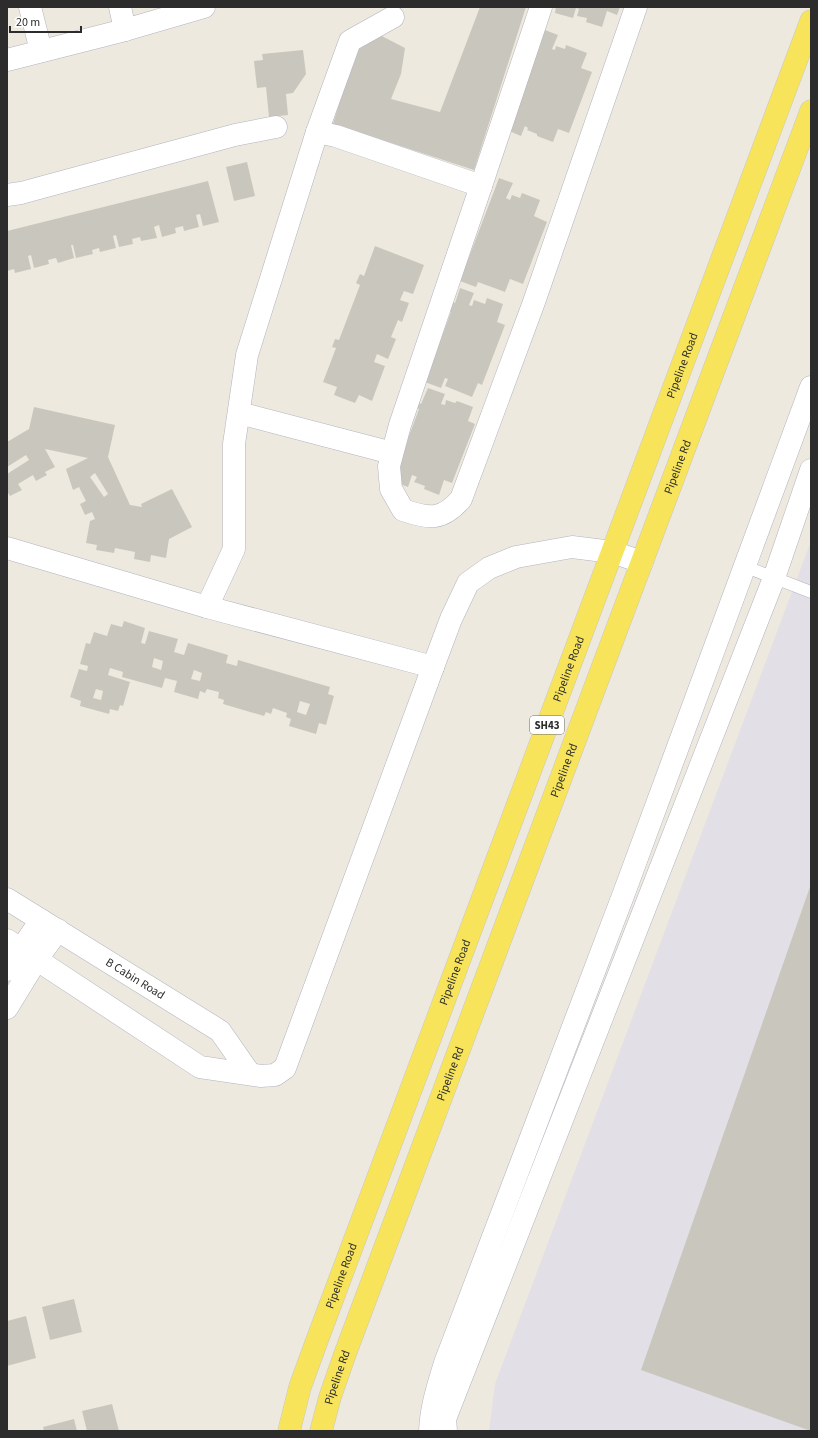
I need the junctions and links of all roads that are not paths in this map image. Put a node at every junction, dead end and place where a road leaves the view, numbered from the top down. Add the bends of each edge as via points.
1 (30, 7) edge
2 (120, 7) edge
3 (204, 7) edge
4 (542, 7) edge
5 (636, 7) edge
6 (393, 17) dead end
7 (811, 21) edge
8 (125, 30) junction
9 (41, 51) junction
10 (7, 60) edge
11 (811, 111) edge
12 (276, 127) dead end
13 (317, 132) junction
14 (481, 186) junction
15 (7, 195) edge
16 (811, 387) edge
17 (239, 413) junction
18 (392, 453) junction
19 (811, 470) edge
20 (7, 548) edge
21 (612, 552) junction
22 (642, 562) junction
23 (746, 567) junction
24 (774, 578) junction
25 (811, 592) edge
26 (207, 607) junction
27 (433, 667) junction
28 (7, 899) edge
29 (49, 925) junction
30 (22, 949) edge
31 (7, 970) edge
32 (7, 1008) edge
33 (250, 1074) junction
34 (289, 1431) edge
35 (321, 1431) edge
36 (430, 1431) edge
37 (446, 1431) edge

1 - 9 street
2 - 8 street
3 - 8 street
4 - 14 street
5 - 18 street via 536,295 461,499 451,510 438,516 420,516 403,510 391,489 389,466
6 - 13 street via 350,41
7 - 21 main road, Pipeline Road / SH43
8 - 9 street
9 - 10 street
11 - 22 main road, Pipeline Rd / SH43
12 - 15 street via 235,135
13 - 14 street via 336,136
13 - 17 street via 247,355
14 - 18 street
16 - 23 street
17 - 18 street
17 - 26 street via 234,444 234,549
19 - 24 street
20 - 26 street
21 - 22 street
21 - 27 street via 572,548 516,557 489,568 468,584
21 - 34 main road, Pipeline Road / SH43 via 302,1379
22 - 35 main road, Pipeline Rd / SH43 via 330,1397
23 - 24 lane
23 - 36 street via 445,1363 430,1418
24 - 25 lane
24 - 37 street via 445,1419
26 - 27 street
27 - 33 street via 285,1068 275,1075
28 - 29 street, B Cabin Road
29 - 30 street
29 - 33 street, B Cabin Road via 220,1031
30 - 31 street
30 - 32 street
30 - 33 street via 200,1067

